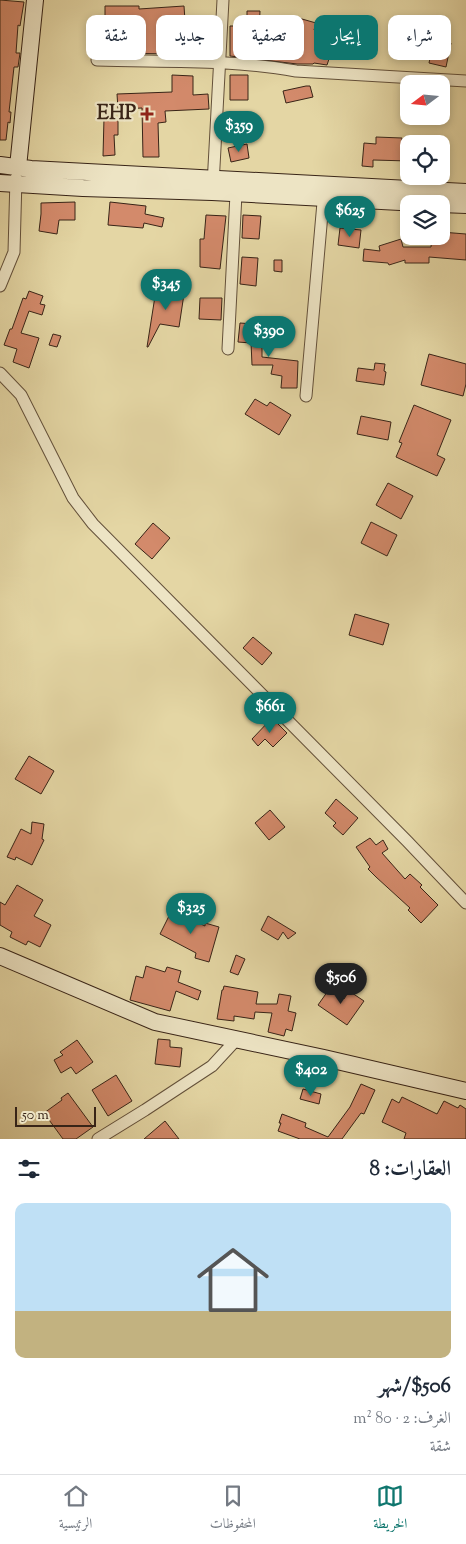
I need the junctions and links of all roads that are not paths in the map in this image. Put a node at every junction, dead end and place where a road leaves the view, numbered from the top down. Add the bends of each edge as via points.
1 (35, 0) edge
2 (223, 0) edge
3 (98, 60) dead end
4 (220, 63) junction
5 (466, 81) edge
6 (0, 165) edge
7 (18, 167) junction
8 (8, 184) edge
9 (213, 186) junction
10 (324, 191) junction
11 (466, 192) edge
12 (236, 194) junction
13 (400, 200) edge
14 (450, 204) edge
15 (466, 205) edge
16 (0, 286) edge
17 (228, 349) dead end
18 (0, 373) edge
19 (306, 396) dead end
20 (466, 903) edge
21 (0, 956) edge
22 (236, 1040) junction
23 (466, 1091) edge
24 (98, 1139) edge

1 - 7 main road
2 - 4 street
3 - 4 street
4 - 5 street
4 - 9 street
6 - 7 main road
7 - 8 street
7 - 9 main road
8 - 9 main road
8 - 16 street via 14,252
9 - 10 main road
9 - 12 main road
10 - 11 main road
10 - 12 main road
10 - 13 main road
10 - 19 street
12 - 17 street
14 - 15 main road
18 - 20 street via 22,396 73,498 93,524
21 - 22 main road via 155,1022
22 - 23 main road
22 - 24 street via 212,1066

